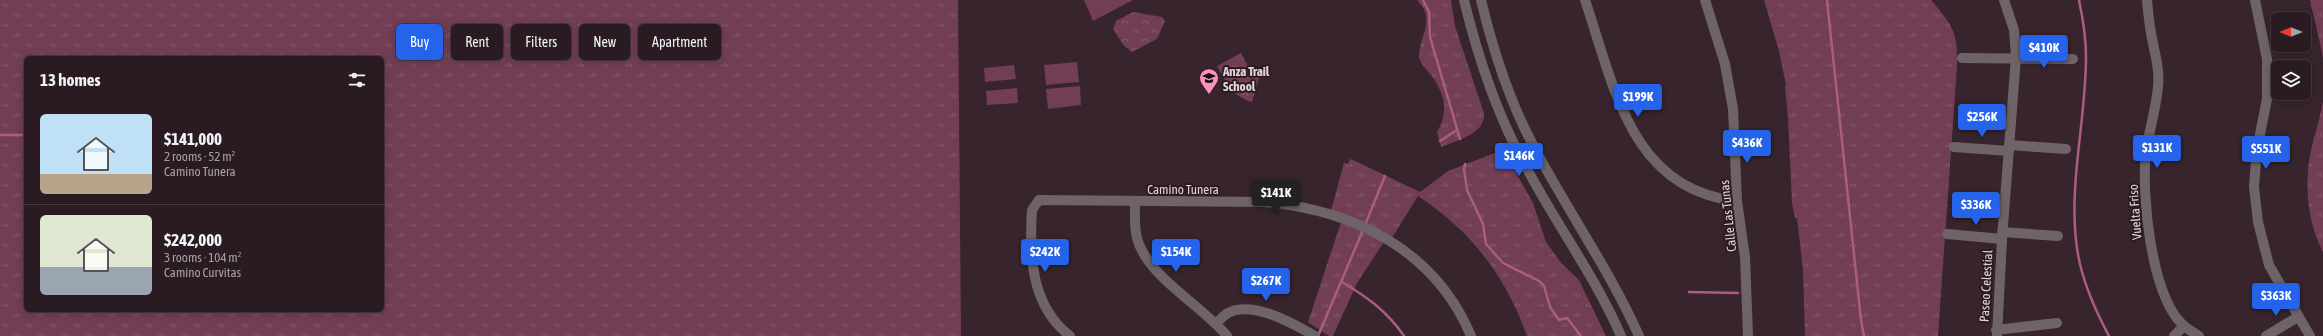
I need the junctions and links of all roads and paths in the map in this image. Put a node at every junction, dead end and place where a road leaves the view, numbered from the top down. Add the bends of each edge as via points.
1 (1464, 0) edge
2 (1482, 0) edge
3 (1585, 0) edge
4 (1705, 0) edge
5 (2004, 0) edge
6 (2147, 0) edge
7 (2255, 0) edge
8 (2016, 57) junction
9 (1962, 58) dead end
10 (2073, 59) dead end
11 (1954, 147) dead end
12 (2009, 148) junction
13 (2066, 149) dead end
14 (1737, 201) junction
15 (1135, 202) junction
16 (1948, 234) dead end
17 (2002, 235) junction
18 (2058, 236) dead end
19 (2298, 317) junction
20 (1216, 323) junction
21 (2057, 323) dead end
22 (2184, 326) junction
23 (1997, 333) edge
24 (1070, 336) edge
25 (1227, 336) edge
26 (1315, 336) edge
27 (1471, 336) edge
28 (1621, 336) edge
29 (1639, 336) edge
30 (1748, 336) edge
31 (2174, 336) edge
32 (2199, 336) edge
33 (2266, 336) edge
34 (2310, 336) edge

1 - 28 street via 1477,49 1508,132 1541,194 1594,282
2 - 29 street via 1499,64 1523,124 1551,178 1614,285
3 - 14 street via 1625,115 1640,144 1665,171 1692,190 1717,199
4 - 14 street, Calle Las Tunas via 1723,57 1731,101
5 - 8 street, Paseo Celestial via 2014,30
6 - 22 street, Vuelta Friso via 2150,31 2159,71 2146,154 2150,244 2161,284 2172,310
7 - 19 street via 2267,59 2267,99 2257,149 2254,187 2258,222 2269,265
8 - 9 street
8 - 10 street
8 - 12 street, Paseo Celestial
11 - 12 street
12 - 13 street
12 - 17 street, Paseo Celestial
14 - 30 street, Calle Las Tunas via 1745,257
15 - 20 street via 1135,228 1147,259 1158,272
15 - 24 street, Camino Tunera via 1052,199 1040,200 1032,210 1034,280 1040,300 1050,317
15 - 27 street, Camino Tunera via 1289,204 1321,211 1361,226 1397,245 1428,270 1443,286 1465,321
16 - 17 street
17 - 18 street
17 - 23 street, Paseo Celestial
19 - 33 street
19 - 34 street
20 - 25 street
20 - 26 street via 1228,313 1255,311 1284,319
21 - 23 street
22 - 31 street
22 - 32 street, Vuelta Friso

